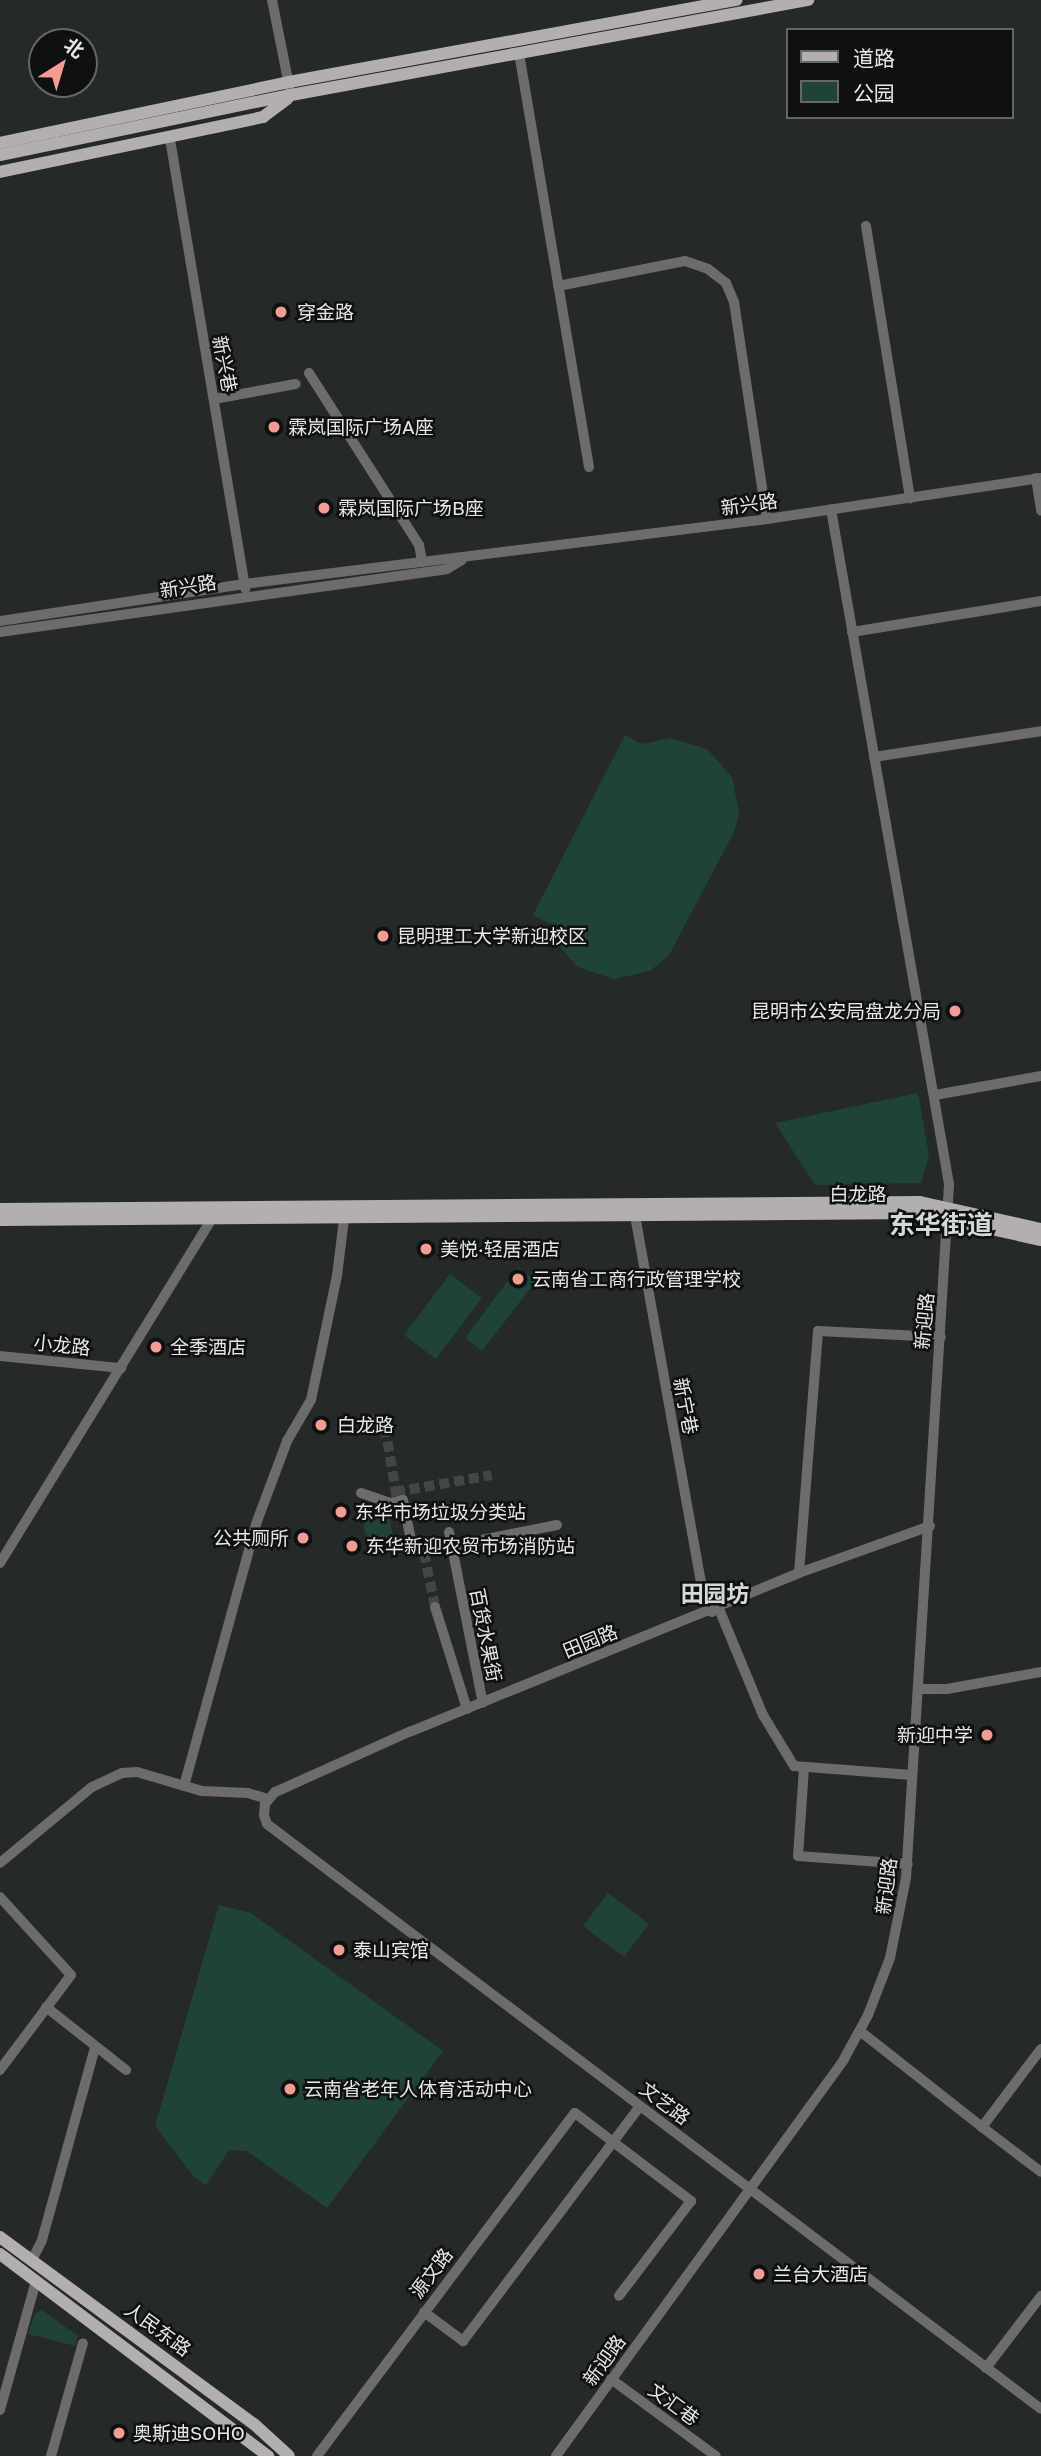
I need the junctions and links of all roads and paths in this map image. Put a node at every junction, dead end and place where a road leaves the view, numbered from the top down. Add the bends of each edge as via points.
1 (272, 0) edge
2 (737, 0) edge
3 (808, 0) edge
4 (687, 5) edge
5 (519, 53) junction
6 (289, 82) junction
7 (291, 96) junction
8 (170, 139) junction
9 (0, 143) edge
10 (0, 155) edge
11 (0, 172) edge
12 (866, 226) dead end
13 (558, 286) junction
14 (309, 373) dead end
15 (296, 384) dead end
16 (214, 399) junction
17 (589, 467) dead end
18 (1038, 478) edge
19 (910, 498) junction
20 (831, 509) junction
21 (1041, 511) edge
22 (767, 519) junction
23 (462, 560) junction
24 (422, 561) junction
25 (245, 589) junction
26 (1041, 601) edge
27 (0, 621) edge
28 (0, 632) edge
29 (852, 632) junction
30 (1041, 731) edge
31 (874, 757) junction
32 (1041, 1076) edge
33 (934, 1095) junction
34 (0, 1209) edge
35 (634, 1210) junction
36 (949, 1212) junction
37 (216, 1214) junction
38 (344, 1219) junction
39 (0, 1220) edge
40 (1041, 1229) edge
41 (1041, 1240) edge
42 (941, 1337) junction
43 (0, 1356) edge
44 (121, 1368) junction
45 (361, 1493) dead end
46 (557, 1525) dead end
47 (930, 1526) junction
48 (449, 1532) dead end
49 (411, 1540) tunnel mouth
50 (451, 1546) junction
51 (0, 1563) edge
52 (799, 1573) junction
53 (435, 1607) tunnel mouth
54 (716, 1610) junction
55 (1041, 1672) edge
56 (918, 1689) junction
57 (483, 1703) junction
58 (467, 1709) junction
59 (804, 1768) junction
60 (912, 1775) junction
61 (184, 1786) junction
62 (268, 1799) junction
63 (0, 1863) edge
64 (908, 1864) junction
65 (0, 1897) edge
66 (46, 2007) junction
67 (860, 2031) junction
68 (95, 2047) junction
69 (1041, 2049) edge
70 (0, 2070) edge
71 (126, 2070) dead end
72 (640, 2106) junction
73 (982, 2127) junction
74 (613, 2142) junction
75 (1041, 2172) edge
76 (752, 2190) junction
77 (0, 2237) edge
78 (0, 2254) edge
79 (32, 2260) junction
80 (36, 2281) junction
81 (619, 2296) dead end
82 (1041, 2296) edge
83 (424, 2312) junction
84 (83, 2343) dead end
85 (986, 2368) junction
86 (611, 2379) junction
87 (1041, 2409) edge
88 (0, 2410) edge
89 (51, 2456) edge
90 (268, 2456) edge
91 (289, 2456) edge
92 (317, 2456) edge
93 (556, 2456) edge
94 (716, 2456) edge

1 - 6 street
2 - 4 main road
3 - 5 main road
4 - 6 main road
5 - 7 main road
5 - 13 street
6 - 7 street
6 - 9 main road
7 - 8 main road via 263,117
7 - 10 main road
8 - 11 main road
8 - 16 street, 新兴巷
12 - 19 street
13 - 17 street
13 - 22 street via 685,261 708,269 726,283 734,302
14 - 24 street via 419,545
15 - 16 street
16 - 25 street, 新兴巷
18 - 19 street, 新兴路
18 - 21 street
19 - 20 street, 新兴路
20 - 22 street, 新兴路
20 - 29 street, 新迎路
22 - 23 street, 新兴路
23 - 24 street, 新兴路
23 - 25 street, 新兴路 via 447,569
24 - 25 street, 新兴路
25 - 27 street, 新兴路
25 - 28 street, 新兴路
26 - 29 street
29 - 31 street, 新迎路
30 - 31 street
31 - 33 street, 新迎路
32 - 33 street
33 - 36 street, 新迎路
34 - 37 main road, 白龙路
35 - 36 main road, 白龙路
35 - 37 main road, 白龙路
35 - 38 main road, 白龙路
35 - 54 street, 新宁巷 via 701,1582
36 - 40 main road, 白龙路
36 - 41 main road, 白龙路
36 - 42 street, 新迎路
37 - 38 main road, 白龙路
37 - 39 main road, 白龙路
37 - 44 street
38 - 61 street via 311,1400 287,1441 256,1524
42 - 47 street, 新迎路
42 - 52 street via 818,1331
43 - 44 street, 小龙路
44 - 51 street
45 - 49 street via 390,1503 403,1500
46 - 50 street
47 - 52 street, 田园路
47 - 56 street, 新迎路
48 - 50 street, 百货水果街
50 - 57 street, 百货水果街
52 - 54 street, 田园路
53 - 58 street
54 - 57 street, 田园路
54 - 59 street, 新宁巷 via 763,1715 794,1766
55 - 56 street via 947,1689
56 - 60 street, 新迎路
57 - 58 street, 田园路
58 - 62 street, 田园路
59 - 60 street
59 - 64 street via 798,1856
60 - 64 street, 新迎路
61 - 62 street
61 - 63 street via 137,1772 107,1777
62 - 72 street, 文艺路 via 267,1824
64 - 67 street, 新迎路 via 890,1958
65 - 66 street via 71,1975
66 - 68 street
66 - 70 street
67 - 73 street
67 - 76 street, 新迎路
68 - 71 street
68 - 79 street via 42,2240
69 - 73 street
72 - 74 street
72 - 76 street, 文艺路
73 - 75 street
74 - 81 street via 691,2202
74 - 83 street, 源文路 via 575,2113
74 - 83 street via 463,2341
76 - 85 street, 文艺路
76 - 86 street, 新迎路
77 - 79 main road, 人民东路
78 - 80 main road, 人民东路
79 - 91 main road, 人民东路 via 254,2424
80 - 88 street
80 - 90 main road, 人民东路
82 - 85 street
83 - 92 street, 源文路
84 - 89 street
85 - 87 street, 文艺路
86 - 93 street, 新迎路
86 - 94 street, 文汇巷

